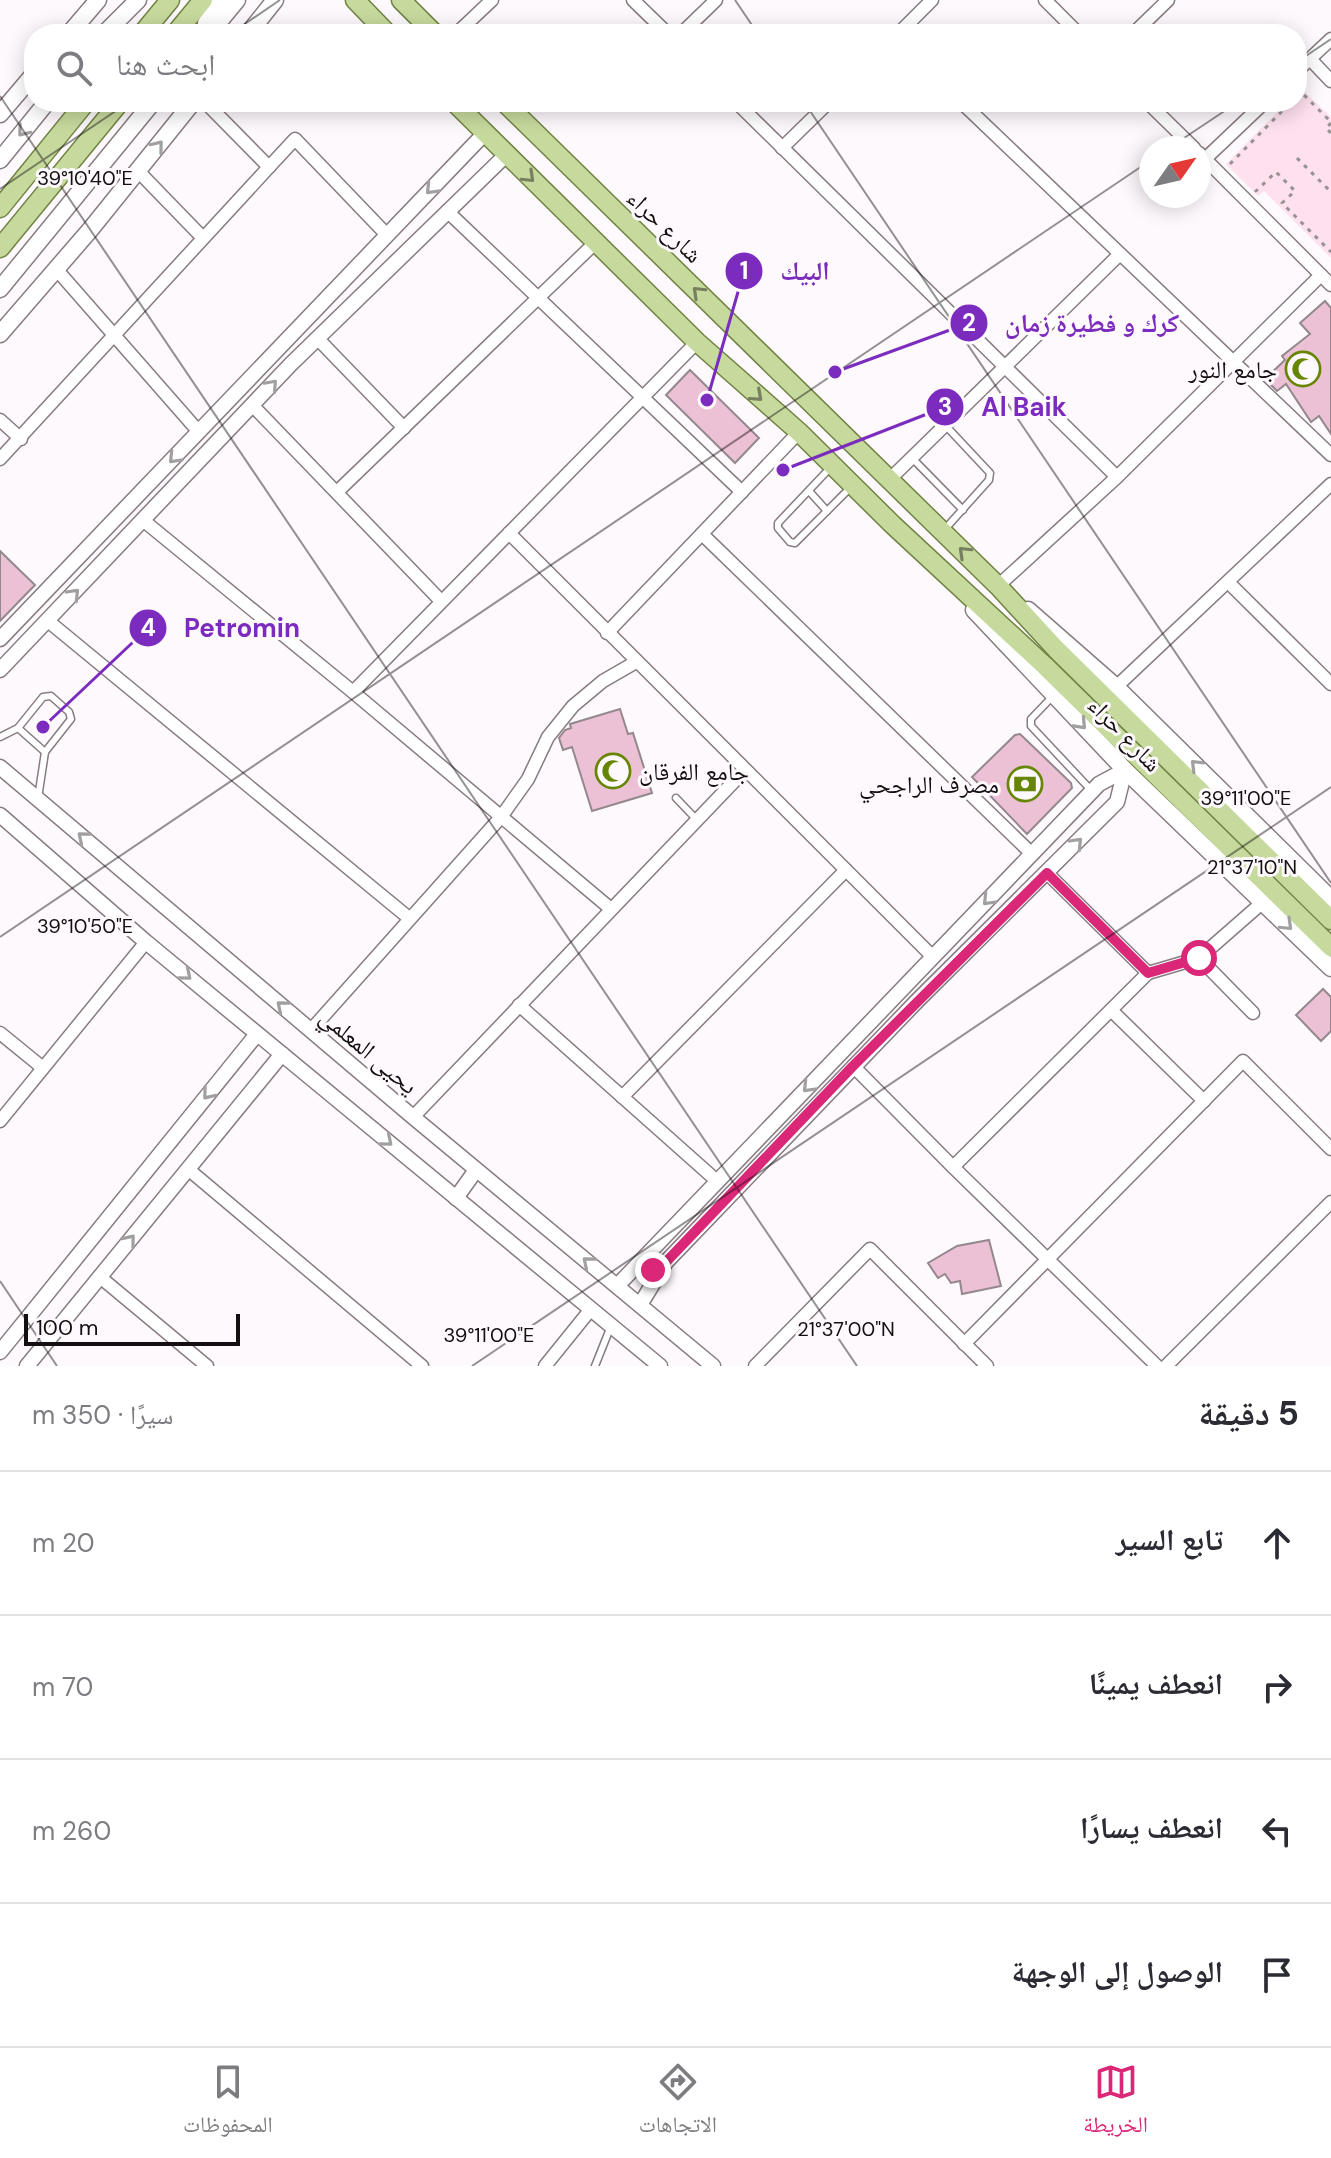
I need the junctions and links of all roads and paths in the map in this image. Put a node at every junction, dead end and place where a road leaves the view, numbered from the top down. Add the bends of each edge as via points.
1 (98, 0) edge
2 (129, 0) edge
3 (138, 0) edge
4 (170, 0) edge
5 (203, 0) edge
6 (221, 0) edge
7 (237, 0) edge
8 (275, 0) edge
9 (355, 0) edge
10 (401, 0) edge
11 (492, 0) edge
12 (633, 0) edge
13 (716, 0) edge
14 (932, 0) edge
15 (1045, 0) edge
16 (1168, 0) edge
17 (78, 24) edge
18 (111, 24) edge
19 (113, 24) edge
20 (150, 24) edge
21 (183, 24) edge
22 (205, 24) edge
23 (217, 24) edge
24 (256, 24) edge
25 (378, 24) edge
26 (425, 24) edge
27 (467, 24) edge
28 (658, 24) edge
29 (691, 24) edge
30 (908, 24) edge
31 (1069, 24) edge
32 (1143, 24) edge
33 (1331, 39) edge
34 (1310, 59) junction
35 (1307, 62) edge
36 (1331, 81) edge
37 (24, 86) edge
38 (1307, 98) edge
39 (39, 112) edge
40 (78, 112) edge
41 (112, 112) edge
42 (145, 112) edge
43 (185, 112) edge
44 (215, 112) edge
45 (464, 112) edge
46 (514, 112) edge
47 (746, 112) edge
48 (819, 112) edge
49 (971, 112) edge
50 (1157, 112) edge
51 (1253, 112) edge
52 (1281, 112) edge
53 (0, 114) edge
54 (1331, 122) edge
55 (485, 133) junction
56 (1331, 133) edge
57 (1182, 136) edge
58 (782, 148) junction
59 (1211, 148) edge
60 (506, 155) junction
61 (1297, 158) dead end
62 (0, 160) edge
63 (1211, 165) edge
64 (269, 167) junction
65 (138, 171) junction
66 (1238, 173) dead end
67 (1247, 182) dead end
68 (1331, 192) edge
69 (0, 208) edge
70 (66, 211) junction
71 (447, 211) junction
72 (90, 230) junction
73 (387, 235) junction
74 (203, 238) junction
75 (596, 242) junction
76 (1331, 243) edge
77 (1326, 247) junction
78 (0, 248) edge
79 (1331, 252) edge
80 (1120, 254) junction
81 (57, 270) junction
82 (1321, 275) junction
83 (1331, 285) edge
84 (0, 289) edge
85 (537, 296) junction
86 (0, 334) edge
87 (115, 335) junction
88 (317, 338) junction
89 (697, 342) junction
90 (275, 352) junction
91 (1233, 362) junction
92 (291, 364) junction
93 (1005, 367) junction
94 (644, 397) junction
95 (253, 406) junction
96 (0, 420) edge
97 (945, 425) junction
98 (404, 428) junction
99 (199, 432) junction
100 (799, 432) junction
101 (21, 439) junction
102 (1331, 455) edge
103 (912, 458) junction
104 (0, 459) edge
105 (832, 466) junction
106 (1117, 477) junction
107 (889, 480) junction
108 (1331, 484) edge
109 (853, 486) junction
110 (338, 491) junction
111 (809, 491) junction
112 (742, 492) junction
113 (963, 510) junction
114 (827, 511) junction
115 (144, 521) junction
116 (893, 525) junction
117 (943, 532) junction
118 (509, 533) junction
119 (702, 534) junction
120 (1229, 583) junction
121 (998, 586) junction
122 (441, 601) junction
123 (48, 621) junction
124 (607, 633) junction
125 (0, 639) edge
126 (636, 662) junction
127 (0, 670) edge
128 (1331, 684) edge
129 (1116, 687) junction
130 (353, 692) junction
131 (1054, 695) junction
132 (18, 728) junction
133 (0, 737) edge
134 (45, 752) junction
135 (0, 767) edge
136 (1125, 770) junction
137 (744, 771) junction
138 (1092, 791) junction
139 (38, 798) junction
140 (676, 798) dead end
141 (0, 815) edge
142 (501, 817) junction
143 (697, 820) junction
144 (1032, 854) junction
145 (846, 870) junction
146 (1047, 873) junction
147 (1331, 899) edge
148 (1263, 902) junction
149 (611, 909) junction
150 (409, 918) junction
151 (1331, 920) edge
152 (146, 942) junction
153 (1331, 947) edge
154 (933, 957) junction
155 (1199, 958) junction
156 (1331, 968) edge
157 (1148, 973) junction
158 (905, 986) junction
159 (917, 1001) junction
160 (519, 1005) junction
161 (1111, 1010) junction
162 (1253, 1013) dead end
163 (311, 1030) junction
164 (0, 1033) edge
165 (257, 1034) junction
166 (282, 1054) junction
167 (853, 1066) junction
168 (43, 1068) junction
169 (622, 1097) junction
170 (1204, 1101) junction
171 (413, 1117) junction
172 (0, 1121) edge
173 (1331, 1149) edge
174 (953, 1167) junction
175 (188, 1169) junction
176 (476, 1170) junction
177 (717, 1181) junction
178 (456, 1198) junction
179 (1331, 1202) edge
180 (645, 1256) junction
181 (1048, 1259) junction
182 (666, 1262) junction
183 (100, 1277) junction
184 (617, 1286) junction
185 (640, 1305) junction
186 (591, 1309) junction
187 (611, 1326) junction
188 (964, 1344) junction
189 (0, 1352) edge
190 (551, 1364) edge
191 (27, 1366) edge
192 (207, 1366) edge
193 (422, 1366) edge
194 (595, 1366) edge
195 (660, 1366) edge
196 (713, 1366) edge
197 (755, 1366) edge
198 (987, 1366) edge
199 (1157, 1366) edge
200 (1166, 1366) edge

1 - 17 main road
2 - 18 main road
3 - 19 main road
4 - 20 main road
5 - 21 main road
6 - 22 main road
7 - 23 main road
8 - 24 main road
9 - 25 main road
10 - 26 main road
11 - 27 street
12 - 28 street
13 - 29 street
14 - 30 street
15 - 31 street
16 - 32 street
33 - 34 street
34 - 35 street
34 - 36 street
37 - 53 main road
38 - 54 path
39 -> 62 main road
40 - 69 main road
41 - 78 main road
42 - 70 main road
65 -> 43 main road
44 - 64 street
45 - 55 main road, شارع حراء
107 -> 46 main road, شارع حراء
47 - 58 street
48 - 58 street
49 - 80 street
50 - 57 street
51 - 59 street
52 - 66 path via 1229,164
54 - 56 path via 1326,128
55 - 60 main road, شارع حراء
55 -> 73 street
58 - 93 street
60 - 71 street
60 -> 75 main road, شارع حراء
61 - 68 path
63 - 82 street
64 - 73 street via 295,139
64 - 74 street
65 - 72 main road
65 - 74 street
67 - 77 path via 1256,191 1276,172 1295,191 1282,203
70 - 72 main road
70 - 84 main road
71 - 85 street
71 - 88 street
72 - 81 main road
73 - 90 street
74 - 87 street
75 - 85 street
75 - 89 main road, شارع حراء
76 - 77 path
77 - 79 path
80 - 91 street
80 - 93 street
81 - 86 main road
81 - 87 street
82 - 83 street
82 - 91 street
85 - 94 street
85 - 98 street
87 - 99 street
87 - 101 street
88 - 92 street
88 - 98 street
89 - 94 street
89 -> 100 main road, شارع حراء
90 - 92 street
90 - 99 street
91 - 102 street
91 - 106 street
95 -> 92 street
93 - 97 street
93 - 106 street
94 - 112 street
94 - 118 street
95 - 110 street
95 - 115 street
96 - 101 street
97 - 103 street
97 - 113 lane via 990,473
98 - 110 street
99 -> 125 street
100 - 105 main road, شارع حراء
100 - 112 street
101 - 104 street
103 - 107 street
103 - 113 lane
105 - 109 main road, شارع حراء
105 - 111 lane
106 - 121 street
107 - 117 main road, شارع حراء
108 - 120 street
109 - 114 lane
109 - 116 main road, شارع حراء
110 - 122 street
111 - 114 lane
111 - 114 lane via 778,523 790,542
112 - 119 street
113 - 117 lane
123 -> 115 street
115 - 130 street
116 - 131 main road, شارع حراء
116 - 153 main road, شارع حراء
121 -> 117 main road, شارع حراء
118 - 122 street
118 - 124 street
119 - 124 street
119 - 144 street
120 - 128 street
120 - 129 street
121 - 129 main road, شارع حراء
121 - 151 main road, شارع حراء
122 - 130 street
123 - 127 street
123 - 150 street
124 - 126 street
126 - 137 street
126 - 142 street via 573,706 548,737 528,779
147 -> 129 main road, شارع حراء
130 - 142 street
131 -> 136 main road, شارع حراء
131 - 138 lane via 1031,719 1031,726
132 - 133 lane
132 - 134 lane
132 - 134 lane via 43,697 51,696 69,712 71,719
134 - 139 lane
135 - 139 street, يحيى المعلمي
136 - 138 street
146 -> 136 street via 1117,802
136 - 148 main road, شارع حراء
137 - 143 street
137 - 145 street
138 - 144 street
163 -> 139 street, يحيى المعلمي
140 - 143 lane
141 - 152 street
142 - 149 street
142 - 150 street
143 - 149 street
144 -> 154 street
145 - 154 street
145 - 169 street
146 - 157 street
146 - 159 street
148 - 155 street
148 -> 156 main road, شارع حراء
149 - 160 street
150 - 163 street
152 -> 165 street
152 - 168 street
154 - 158 street
155 - 157 street
155 - 162 street
157 - 161 street
158 - 159 street
158 -> 177 street
159 - 167 street
160 - 169 street
160 - 171 street
161 - 170 street
161 - 174 street
163 - 171 street, يحيى المعلمي
164 - 168 street
165 - 166 street
165 -> 189 street
166 - 175 street
166 -> 178 street
167 - 174 street
167 - 182 street
168 - 172 street
169 - 177 street
170 - 173 street via 1243,1061
170 - 181 street
171 - 176 street, يحيى المعلمي
174 - 181 street
183 -> 175 street
175 - 193 street
176 - 178 street
184 -> 176 street, يحيى المعلمي
177 - 180 street
178 - 186 street
179 - 200 street
180 - 182 street via 648,1270
180 - 184 street
181 - 188 street
181 - 199 street
182 - 185 street
183 - 191 street
183 - 192 street
184 - 185 street, يحيى المعلمي
185 - 196 street, يحيى المعلمي
186 - 187 street
186 - 190 street
187 - 194 lane
187 - 195 street
188 - 197 street via 870,1249
188 - 198 street

